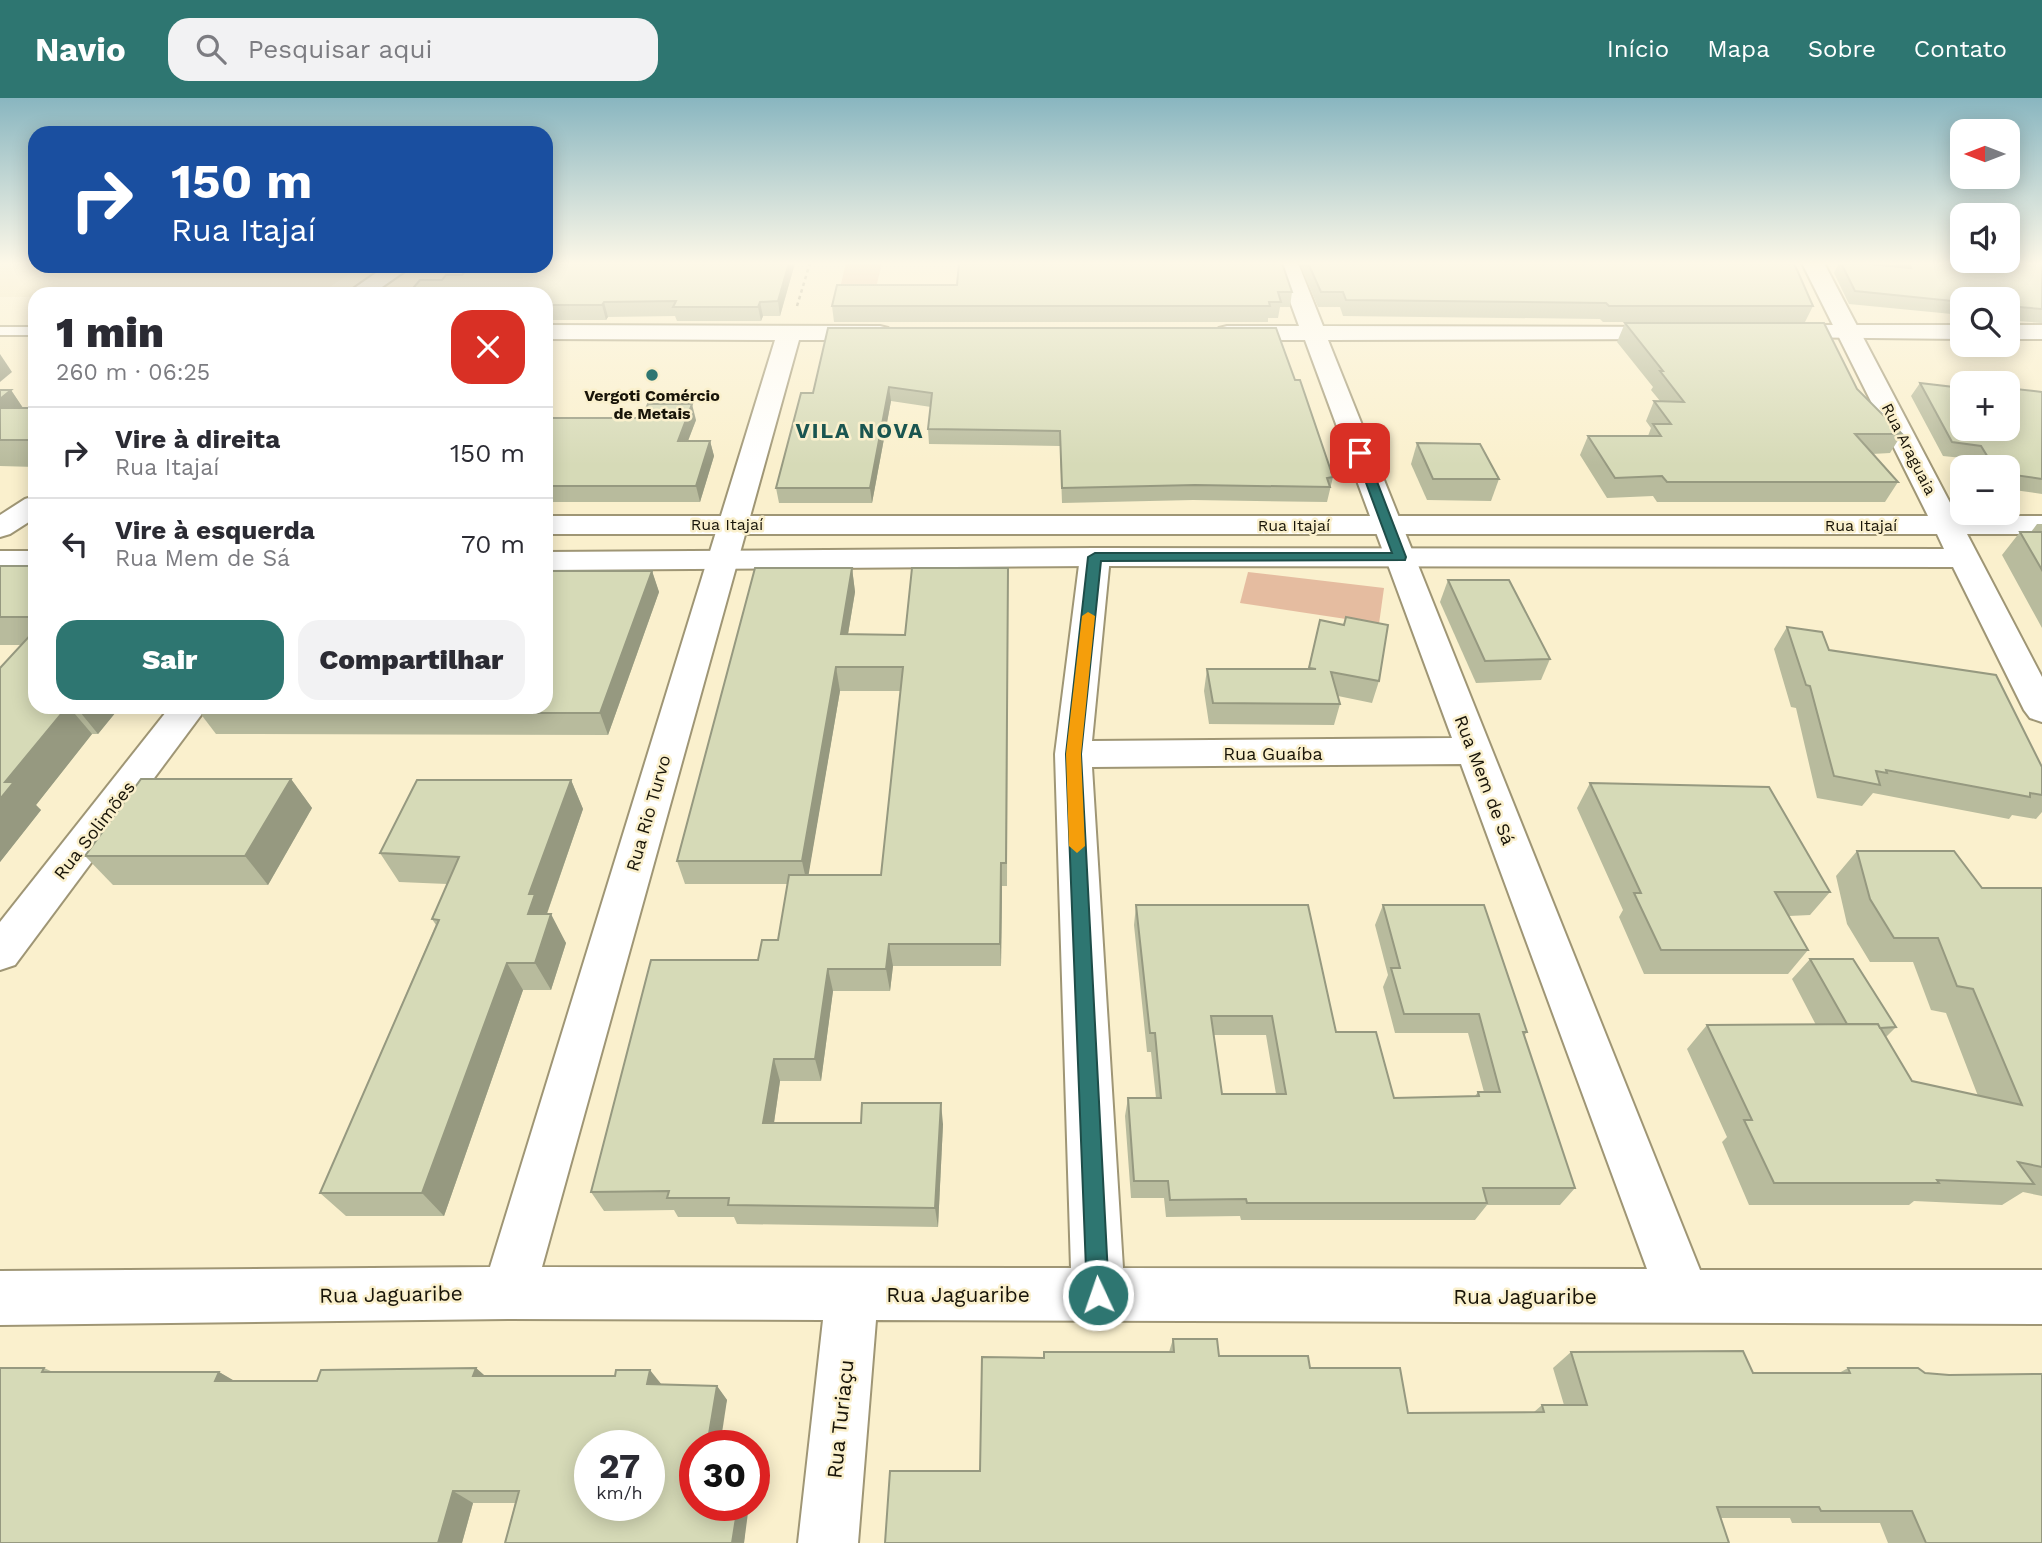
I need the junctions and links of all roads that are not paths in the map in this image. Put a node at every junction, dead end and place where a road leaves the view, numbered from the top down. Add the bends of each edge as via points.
1 (0, 331) edge
2 (28, 331) edge
3 (1849, 331) junction
4 (553, 332) edge
5 (1204, 332) edge
6 (1314, 332) junction
7 (1698, 332) edge
8 (1753, 332) edge
9 (1950, 332) edge
10 (2020, 332) edge
11 (2042, 332) edge
12 (789, 333) junction
13 (900, 333) edge
14 (28, 510) edge
15 (733, 524) junction
16 (1949, 524) junction
17 (553, 525) edge
18 (2042, 525) edge
19 (0, 529) edge
20 (28, 530) edge
21 (1394, 541) junction
22 (1095, 557) junction
23 (1965, 558) junction
24 (0, 560) edge
25 (28, 560) edge
26 (722, 560) junction
27 (553, 561) edge
28 (2042, 710) edge
29 (184, 714) edge
30 (1474, 751) junction
31 (1073, 754) junction
32 (0, 953) edge
33 (508, 1293) junction
34 (852, 1294) junction
35 (1098, 1295) junction
36 (1684, 1297) junction
37 (2042, 1297) edge
38 (0, 1298) edge
39 (828, 1543) edge

1 - 2 lane
3 - 8 street
3 - 9 street
3 - 16 street, Rua Araguaia
4 - 12 street
5 - 6 street
6 - 7 street
6 - 21 street, Rua Mem de Sá
10 - 11 street
12 - 13 street
12 - 15 street, Rua Rio Turvo
14 - 19 street
15 - 17 street, Rua Itajaí
15 - 21 street, Rua Itajaí
15 - 26 street, Rua Rio Turvo
16 - 18 street, Rua Itajaí
16 - 21 street, Rua Itajaí
16 - 23 street, Rua Araguaia
19 - 20 street
21 - 22 street, Rua Itajaí
21 - 23 street, Rua Itajaí
21 - 30 street, Rua Mem de Sá
22 - 26 street, Rua Itajaí
22 - 31 street
23 - 28 street, Rua Araguaia
24 - 25 street
26 - 27 street, Rua Itajaí
26 - 33 street, Rua Rio Turvo
29 - 32 street, Rua Solimões
30 - 31 street, Rua Guaíba
30 - 36 street, Rua Mem de Sá
31 - 35 street
33 - 34 street, Rua Jaguaribe
33 - 38 street, Rua Jaguaribe
34 - 35 street, Rua Jaguaribe
34 - 39 street, Rua Turiaçu
35 - 36 street, Rua Jaguaribe
36 - 37 street, Rua Jaguaribe

